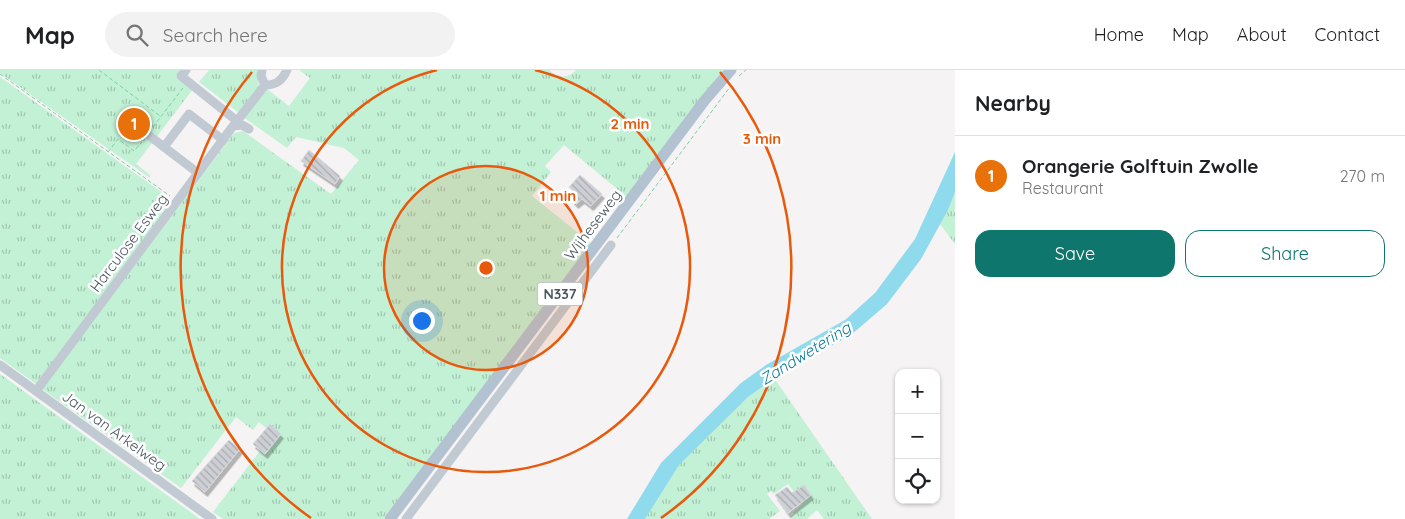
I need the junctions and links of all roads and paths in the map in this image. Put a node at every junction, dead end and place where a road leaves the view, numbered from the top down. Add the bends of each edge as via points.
1 (99, 70) edge
2 (186, 70) edge
3 (262, 70) edge
4 (287, 70) edge
5 (746, 70) edge
6 (735, 73) edge
7 (0, 74) edge
8 (734, 83) dead end
9 (265, 84) junction
10 (161, 117) dead end
11 (237, 122) junction
12 (249, 129) dead end
13 (147, 134) dead end
14 (223, 140) junction
15 (164, 147) junction
16 (198, 173) junction
17 (177, 201) junction
18 (611, 245) joint
19 (0, 365) edge
20 (36, 390) junction
21 (212, 519) edge
22 (390, 519) edge
23 (406, 519) edge

1 - 10 path
2 - 11 street via 181,76
3 - 9 street via 260,76
4 - 9 street via 281,80
5 - 6 path
6 - 22 main road, Wijheseweg / N337 via 706,100
7 - 17 path
8 - 18 path, Wijheseweg
9 - 11 street, Harculose Esweg
11 - 12 street
11 - 14 street, Harculose Esweg
13 - 15 street
14 - 15 street via 188,114
14 - 16 street, Harculose Esweg
15 - 16 street
16 - 17 street, Harculose Esweg
17 - 20 street, Harculose Esweg
18 - 23 street, Wijheseweg
19 - 20 street, Jan van Arkelweg
20 - 21 street, Jan van Arkelweg

